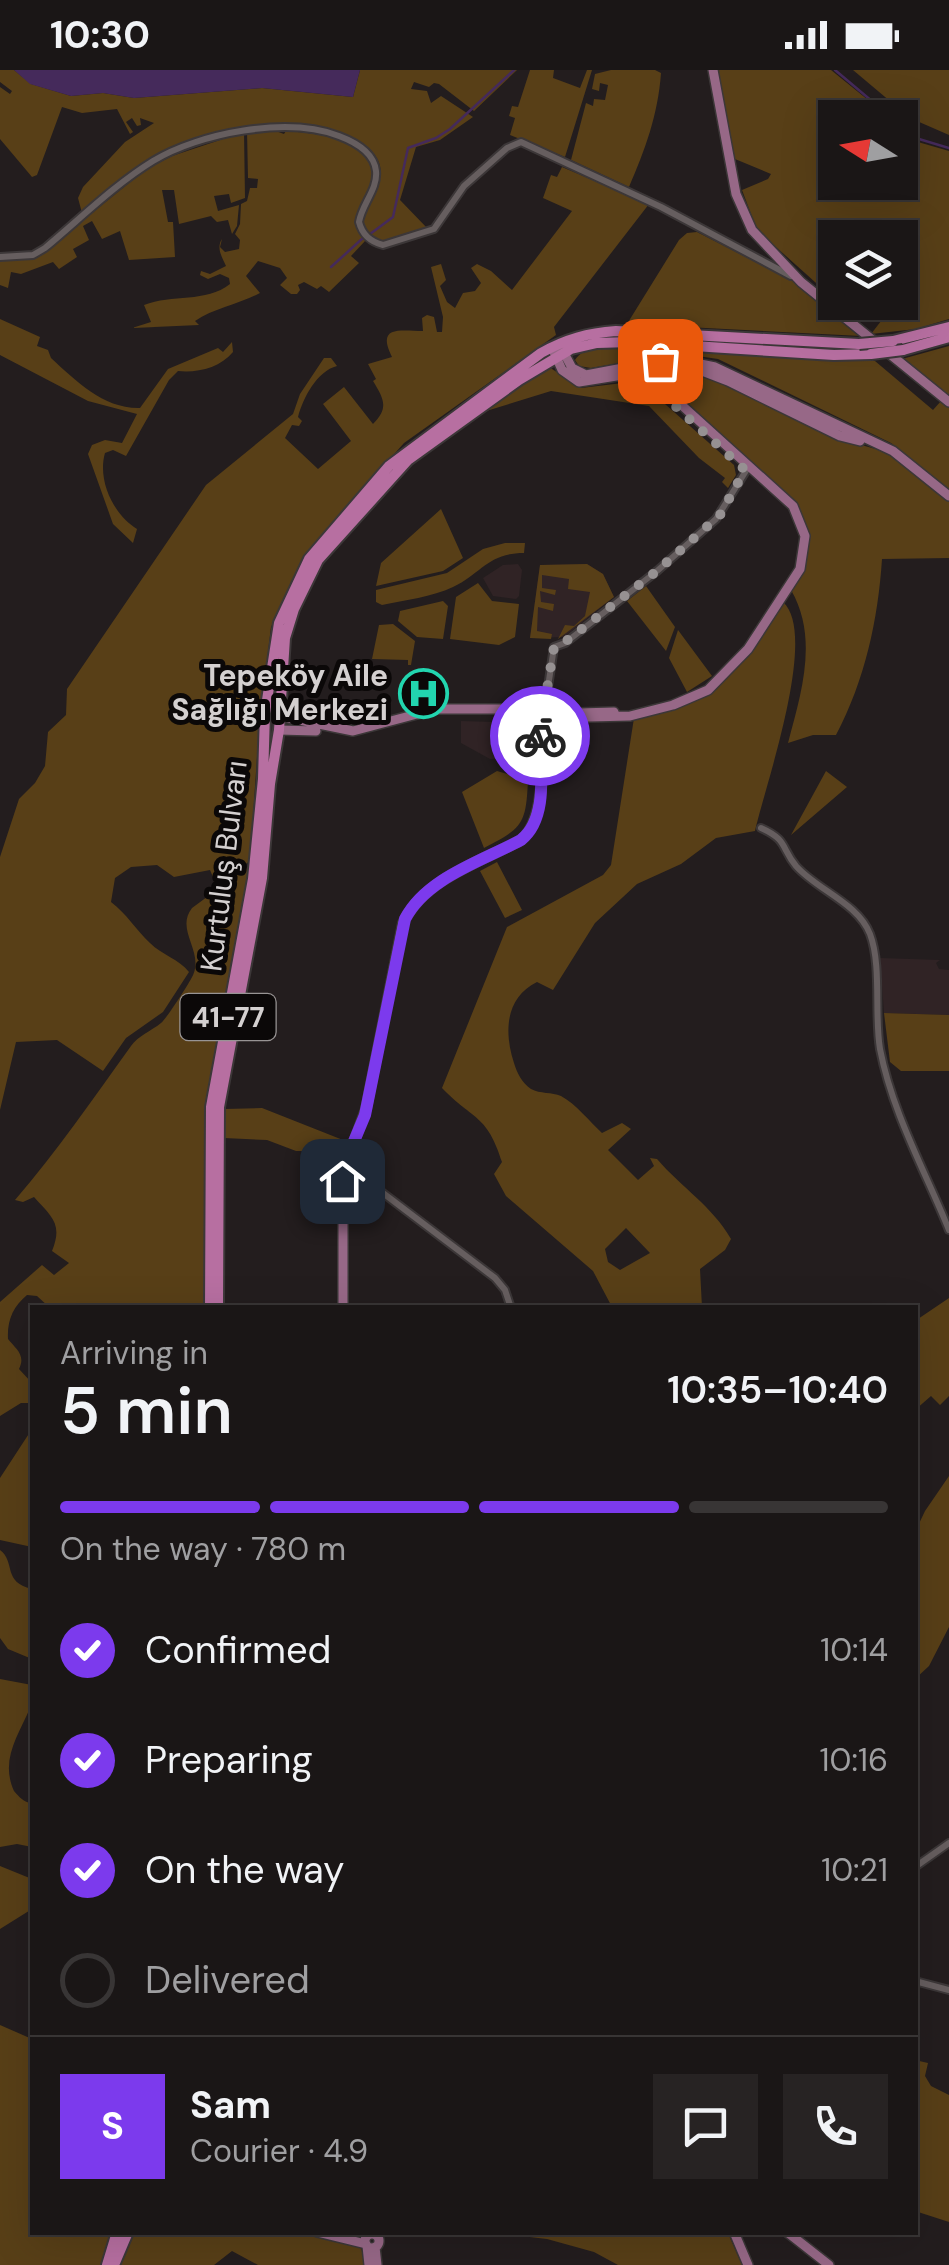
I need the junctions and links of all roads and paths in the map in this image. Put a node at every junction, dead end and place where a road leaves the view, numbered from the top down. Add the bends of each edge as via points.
1 (713, 70) edge
2 (0, 257) edge
3 (802, 282) junction
4 (946, 333) edge
5 (558, 350) junction
6 (656, 366) junction
7 (949, 402) edge
8 (747, 468) junction
9 (949, 496) edge
10 (265, 713) junction
11 (544, 714) junction
12 (280, 716) junction
13 (264, 728) junction
14 (279, 730) junction
15 (761, 828) dead end
16 (348, 1166) junction
17 (949, 1230) edge
18 (210, 1305) edge
19 (218, 1305) edge
20 (346, 1305) edge
21 (510, 1305) edge
22 (949, 1844) edge
23 (918, 1864) edge
24 (918, 1982) edge
25 (949, 1990) edge
26 (116, 2235) edge
27 (126, 2235) edge
28 (340, 2235) edge
29 (735, 2235) edge
30 (791, 2235) edge
31 (371, 2239) edge
32 (110, 2265) edge
33 (369, 2265) edge
34 (377, 2265) edge
35 (748, 2265) edge
36 (829, 2265) edge

1 - 3 main road via 741,208 752,230
2 - 3 street via 45,248 157,158 258,126 333,134 366,152 376,178 360,214 362,230 383,245 431,231 464,186 521,142
3 - 7 main road
4 - 5 highway, bridge via 871,354 614,342
4 - 5 highway, bridge via 859,344 616,331 580,336
5 - 6 main road via 566,375 579,382
5 - 10 highway via 398,458 315,550 280,623
5 - 12 highway via 406,462 318,560 287,628
6 - 8 main road via 666,391
6 - 9 main road via 712,374 846,438 882,446
8 - 11 street via 716,518 554,647
8 - 11 main road via 793,506 806,546 798,574 744,654 712,687 682,702 622,717
10 - 12 highway
10 - 13 highway
11 - 12 main road via 436,709 353,731
11 - 14 main road via 443,714 352,737
11 - 16 main road via 534,827 429,889 405,919 365,1115
12 - 14 highway
13 - 14 highway
13 - 18 highway, Kurtuluş Bulvarı / 41-77 via 253,879 211,1108
14 - 19 highway, Kurtuluş Bulvarı / 41-77 via 261,883 218,1116
15 - 17 street via 781,838 796,866 867,928 886,1075
16 - 20 main road
16 - 21 street via 495,1278
22 - 23 street
24 - 25 street
26 - 32 highway
27 - 32 highway
28 - 31 main road
29 - 35 main road
30 - 36 main road
31 - 33 main road
31 - 34 main road

